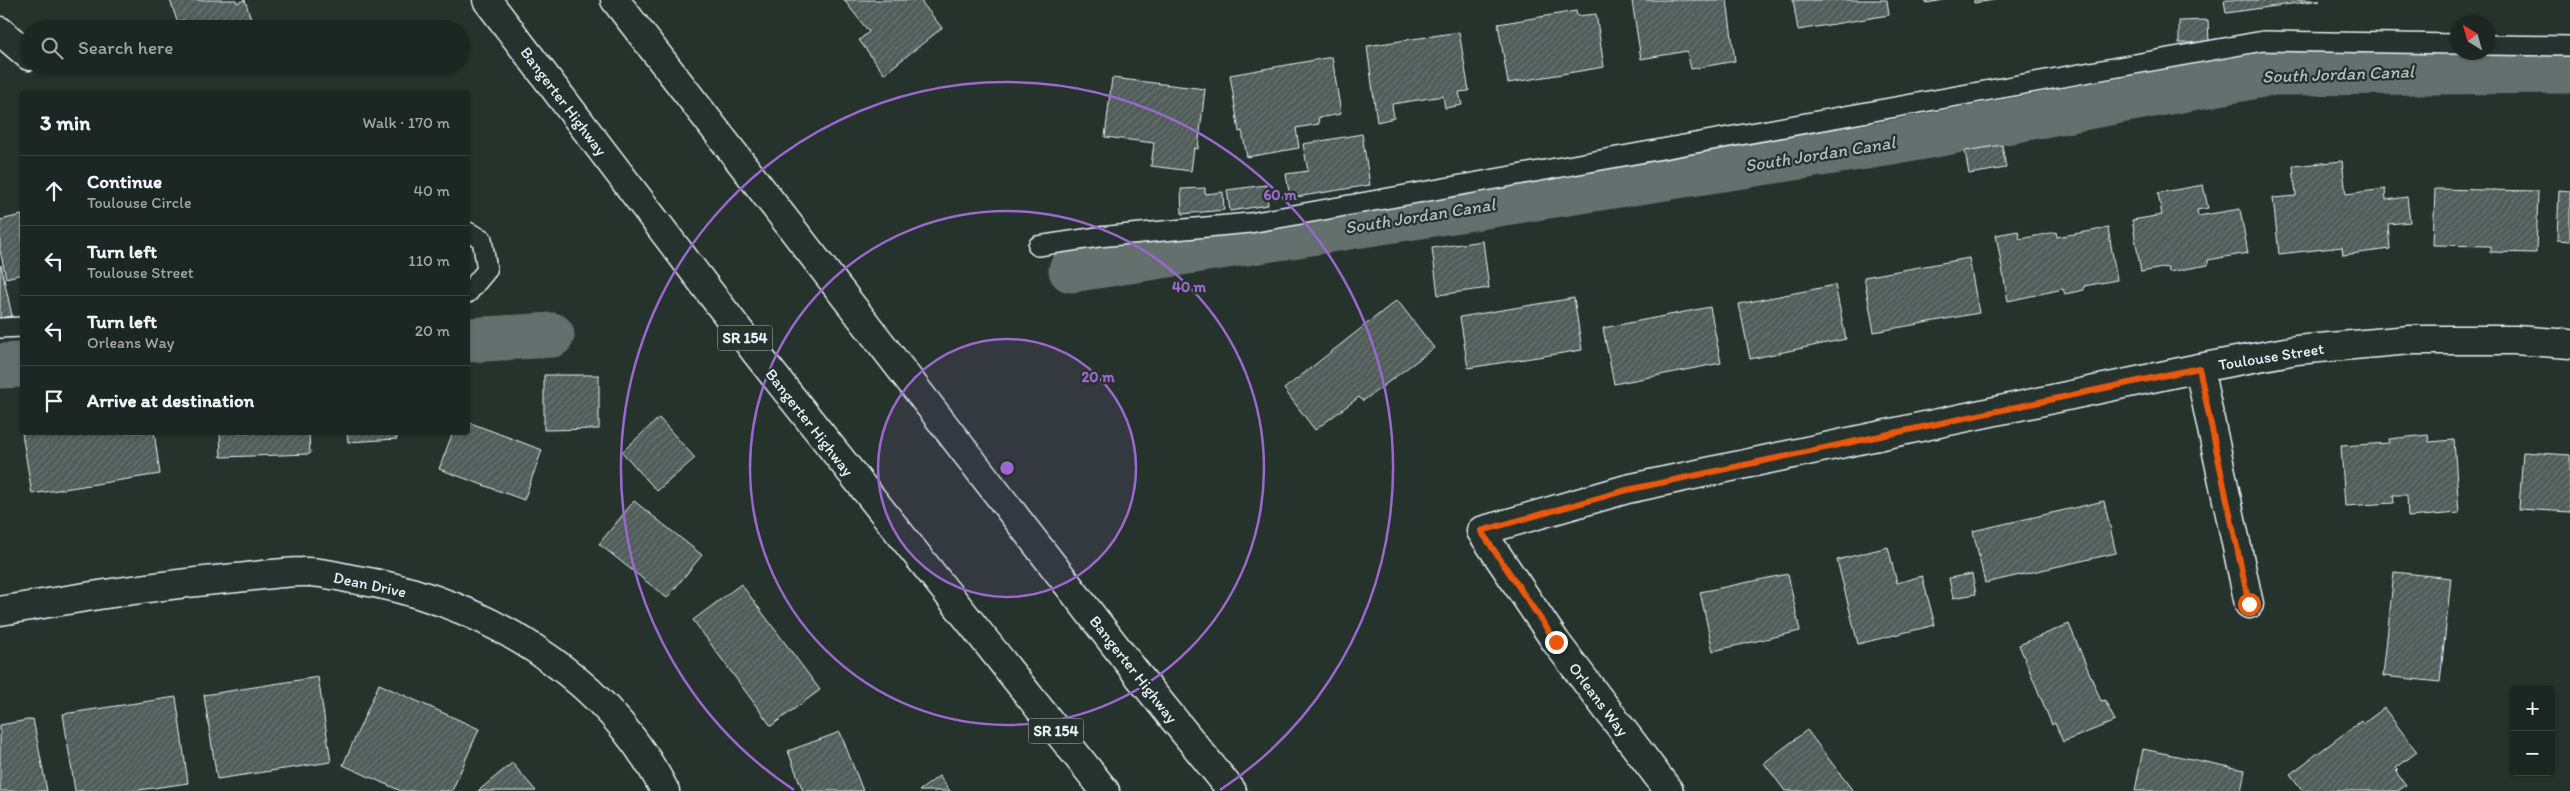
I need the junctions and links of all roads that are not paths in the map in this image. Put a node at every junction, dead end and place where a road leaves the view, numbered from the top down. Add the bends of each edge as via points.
1 (487, 0) edge
2 (615, 0) edge
3 (0, 31) edge
4 (2450, 44) edge
5 (2495, 45) edge
6 (2570, 46) edge
7 (20, 48) edge
8 (470, 233) edge
9 (1038, 246) dead end
10 (470, 291) edge
11 (20, 327) edge
12 (0, 328) edge
13 (2570, 344) edge
14 (2199, 368) junction
15 (1481, 531) joint
16 (2249, 604) dead end
17 (0, 611) edge
18 (665, 791) edge
19 (1105, 791) edge
20 (1232, 791) edge
21 (1669, 791) edge

1 - 19 main road, Bangerter Highway / SR 154 via 757,354
2 - 20 main road, Bangerter Highway via 1141,679
3 - 7 main road
4 - 9 lane via 2263,41 1250,223
5 - 6 lane
8 - 10 lane via 482,239 488,270
11 - 12 lane
13 - 14 main road, Toulouse Street via 2480,340 2362,343 2296,350
14 - 15 main road, Toulouse Street via 1627,490
14 - 16 main road
15 - 21 main road, Orleans Way via 1556,642
17 - 18 main road, Dean Drive via 157,585 305,572 372,582 440,600 508,631 576,677 622,725

